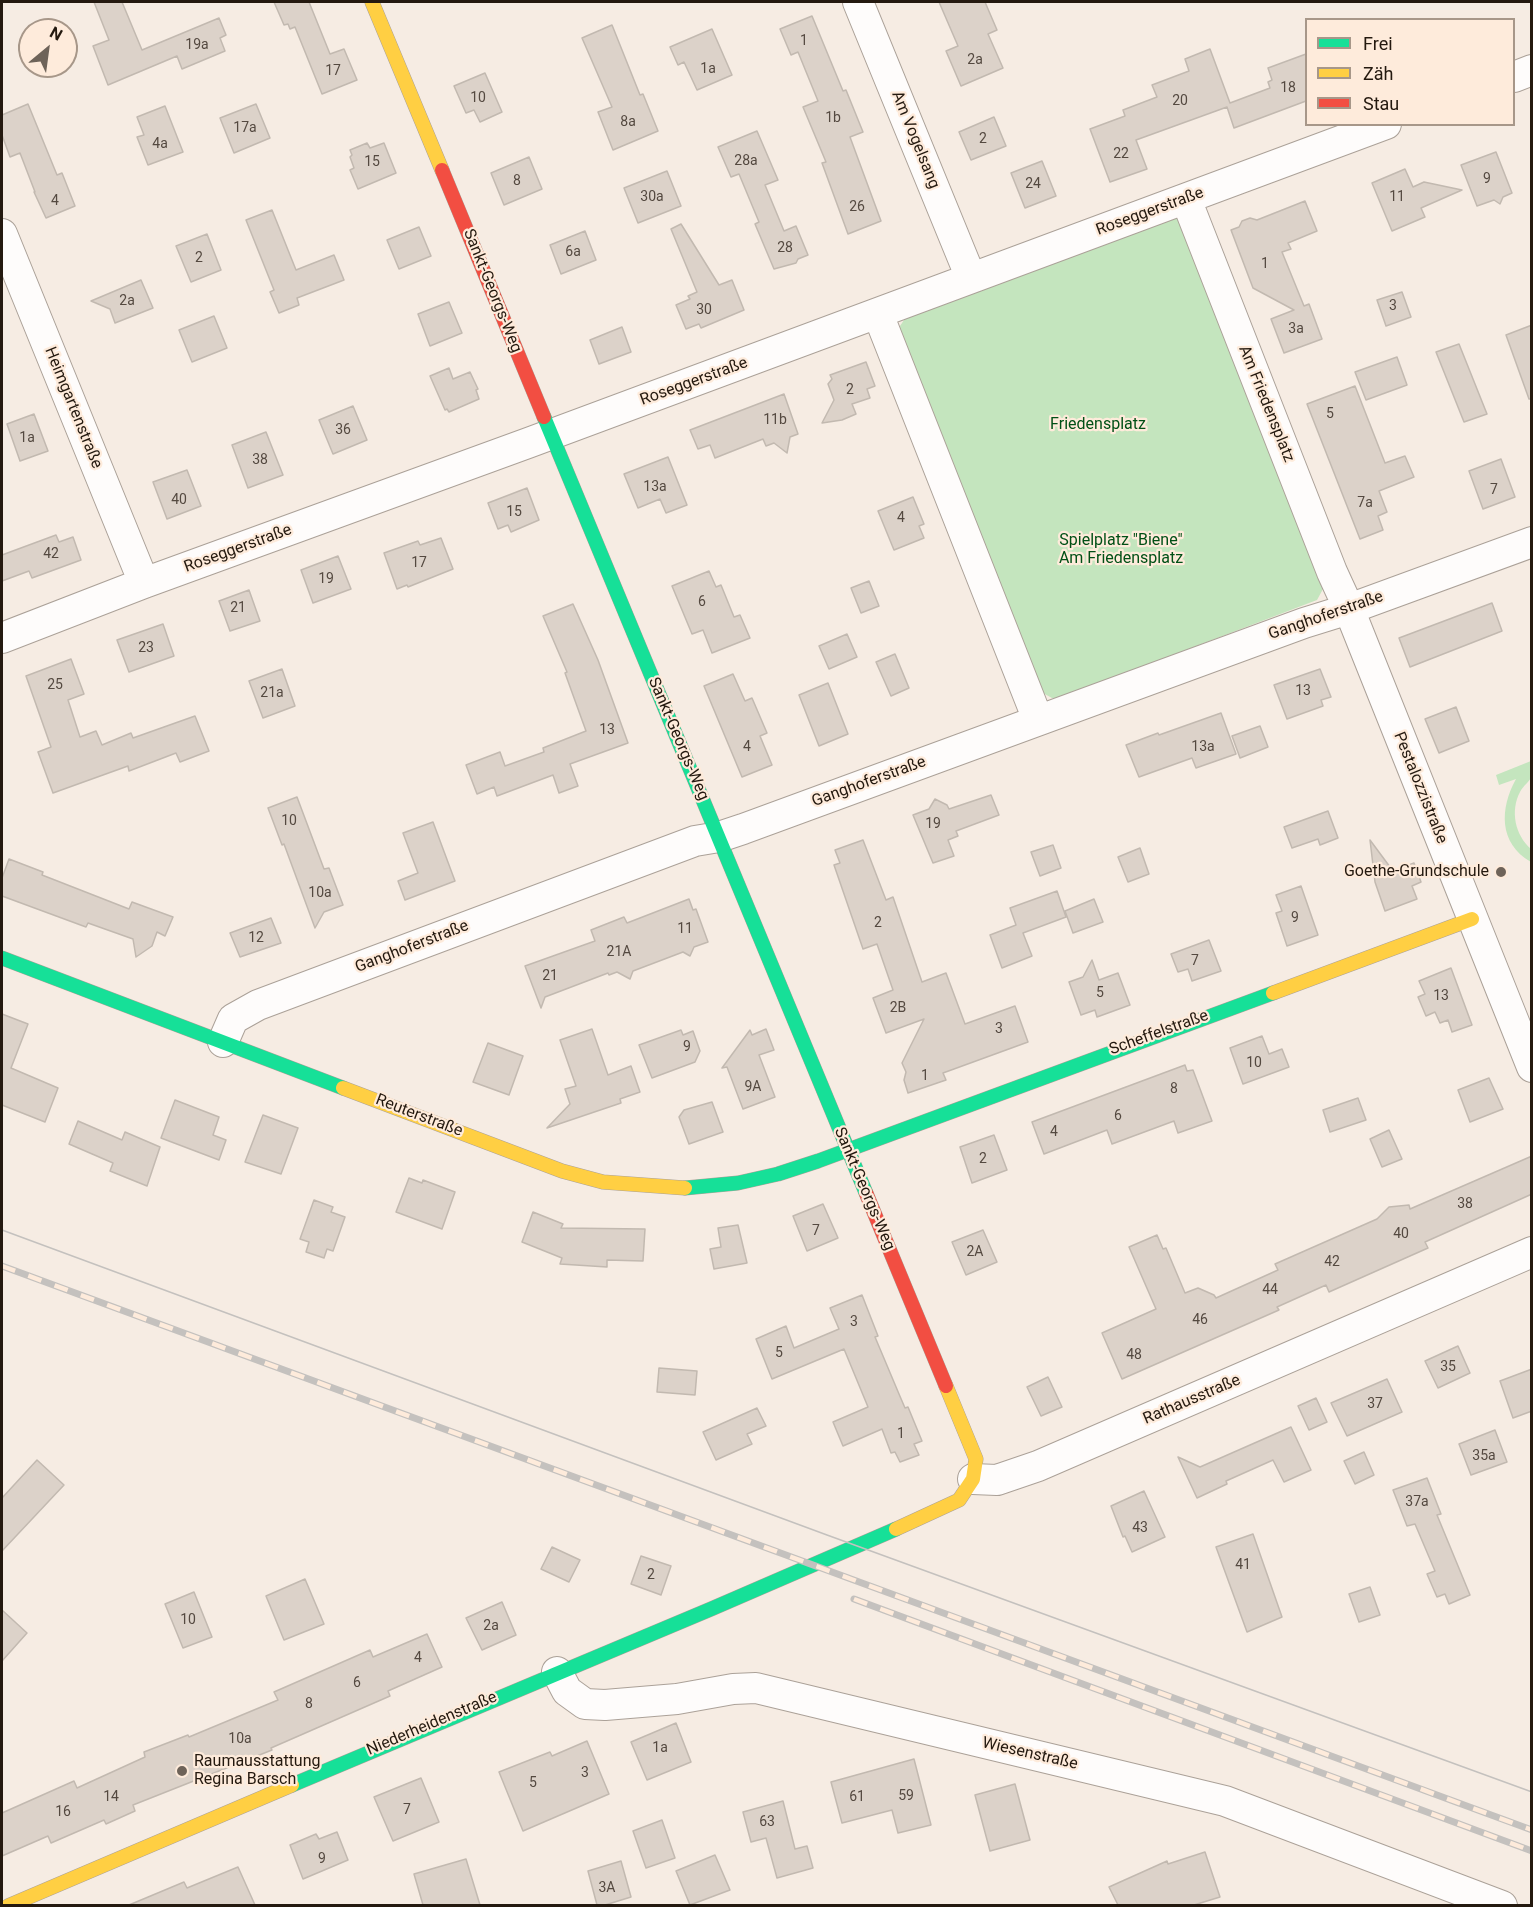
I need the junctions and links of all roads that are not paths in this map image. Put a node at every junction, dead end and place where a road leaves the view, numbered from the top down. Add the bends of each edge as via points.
1 (372, 2) edge
2 (858, 2) edge
3 (1532, 70) edge
4 (1515, 77) edge
5 (1381, 126) edge
6 (1186, 199) junction
7 (2, 234) edge
8 (971, 278) junction
9 (878, 314) junction
10 (552, 434) junction
11 (1532, 542) edge
12 (144, 583) junction
13 (1349, 609) junction
14 (2, 638) edge
15 (1038, 720) junction
16 (719, 837) junction
17 (1472, 919) junction
18 (2, 958) edge
19 (223, 1042) junction
20 (1532, 1067) edge
21 (847, 1149) junction
22 (1532, 1251) edge
23 (973, 1479) junction
24 (557, 1672) junction
25 (1462, 1898) edge
26 (8, 1905) edge
27 (1502, 1905) edge

1 - 10 street, Sankt-Georgs-Weg
2 - 8 street, Am Vogelsang
3 - 4 street
5 - 6 street, Roseggerstraße
6 - 8 street, Roseggerstraße
6 - 13 street, Am Friedensplatz
7 - 12 street, Heimgartenstraße
8 - 9 street, Roseggerstraße
9 - 10 street, Roseggerstraße
9 - 15 street
10 - 12 street, Roseggerstraße
10 - 16 street, Sankt-Georgs-Weg
11 - 13 street, Ganghoferstraße
12 - 14 street, Roseggerstraße
13 - 15 street, Ganghoferstraße
13 - 17 street, Pestalozzistraße
15 - 16 street, Ganghoferstraße
16 - 19 street, Ganghoferstraße via 695,841 258,1005 233,1020
16 - 21 street, Sankt-Georgs-Weg
17 - 20 street, Pestalozzistraße
17 - 21 street, Scheffelstraße
18 - 19 street, Reuterstraße
19 - 21 street, Reuterstraße via 562,1171 603,1182 683,1188 738,1183 778,1174
21 - 23 street, Sankt-Georgs-Weg via 976,1459
22 - 23 street, Rathausstraße via 1038,1466 997,1480
23 - 24 street, Niederheidenstraße via 959,1500
24 - 25 street, Wiesenstraße via 567,1691 585,1704 677,1699 756,1688 1157,1783 1225,1800
24 - 26 street, Niederheidenstraße
25 - 27 street, Wiesenstraße

